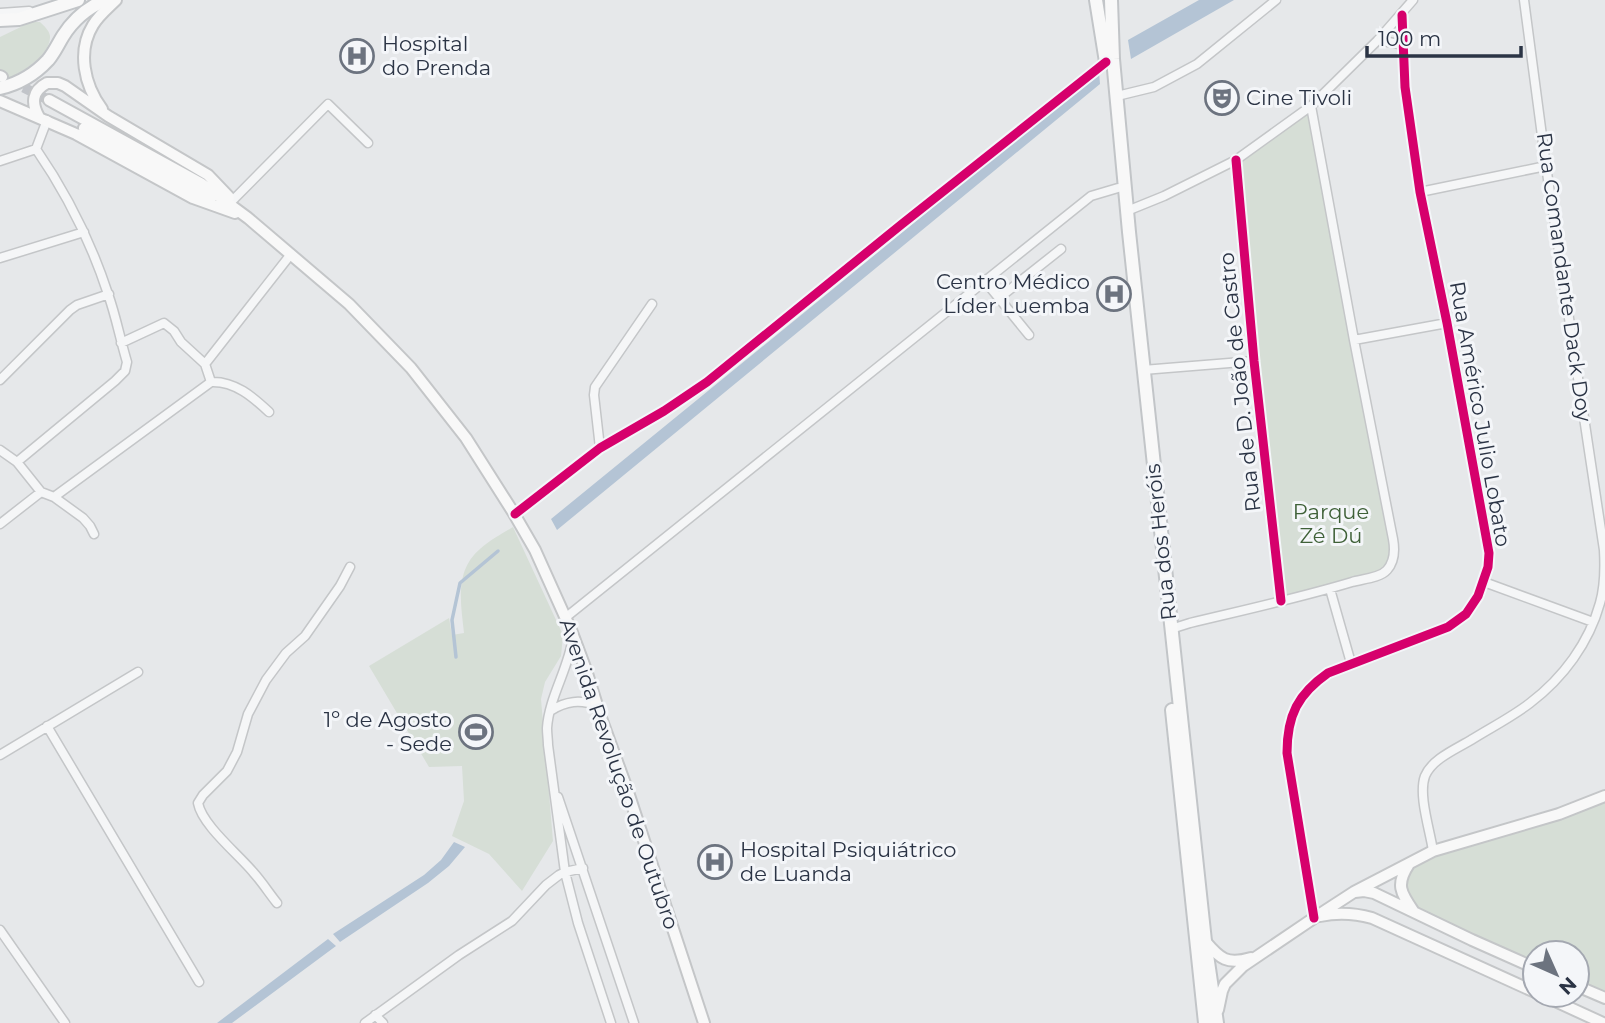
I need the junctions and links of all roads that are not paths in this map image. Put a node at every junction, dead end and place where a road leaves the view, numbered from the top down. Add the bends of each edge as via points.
1 (78, 0) edge
2 (104, 0) edge
3 (116, 0) edge
4 (1096, 0) edge
5 (1104, 0) edge
6 (1111, 0) edge
7 (1276, 0) edge
8 (1413, 0) edge
9 (1524, 0) edge
10 (49, 9) junction
11 (0, 13) edge
12 (1402, 15) junction
13 (0, 20) edge
14 (1378, 40) junction
15 (1404, 45) junction
16 (1110, 60) junction
17 (1, 80) edge
18 (1116, 96) junction
19 (0, 101) edge
20 (47, 103) tunnel mouth
21 (1311, 106) junction
22 (108, 116) junction
23 (43, 119) junction
24 (368, 143) dead end
25 (36, 149) junction
26 (1236, 160) junction
27 (0, 161) edge
28 (1546, 166) junction
29 (1118, 188) junction
30 (1420, 192) junction
31 (232, 201) junction
32 (1127, 211) junction
33 (247, 217) junction
34 (84, 232) junction
35 (1061, 249) dead end
36 (291, 254) junction
37 (0, 258) edge
38 (985, 281) junction
39 (109, 294) junction
40 (999, 298) junction
41 (653, 304) dead end
42 (1447, 323) junction
43 (1029, 335) dead end
44 (1354, 340) junction
45 (121, 343) junction
46 (1254, 360) junction
47 (205, 364) junction
48 (1143, 370) junction
49 (0, 380) edge
50 (211, 382) junction
51 (269, 412) dead end
52 (600, 448) junction
53 (0, 450) edge
54 (17, 462) junction
55 (41, 492) junction
56 (54, 497) junction
57 (515, 514) junction
58 (0, 524) edge
59 (94, 534) dead end
60 (350, 567) dead end
61 (1484, 582) junction
62 (1330, 589) junction
63 (1281, 601) junction
64 (565, 618) junction
65 (1593, 622) junction
66 (1171, 629) junction
67 (573, 637) junction
68 (1351, 663) junction
69 (138, 672) dead end
70 (598, 706) junction
71 (550, 711) junction
72 (47, 726) junction
73 (0, 755) edge
74 (552, 781) junction
75 (1605, 796) edge
76 (1433, 850) junction
77 (1410, 862) junction
78 (583, 868) junction
79 (565, 872) junction
80 (1354, 892) junction
81 (277, 903) dead end
82 (1400, 906) junction
83 (1415, 914) junction
84 (1314, 918) junction
85 (1390, 925) junction
86 (0, 930) edge
87 (1205, 941) junction
88 (1257, 956) junction
89 (1521, 962) edge
90 (200, 982) dead end
91 (1521, 986) edge
92 (1572, 1009) edge
93 (375, 1015) junction
94 (65, 1023) edge
95 (365, 1023) edge
96 (383, 1023) edge
97 (611, 1023) edge
98 (634, 1023) edge
99 (704, 1023) edge
100 (1205, 1023) edge
101 (1217, 1023) edge
102 (1603, 1023) edge

1 - 10 main road
2 - 17 main road via 75,20 39,67 18,83
3 - 22 main road via 93,25 84,53 89,88
4 - 16 main road, Rua dos Heróis
5 - 16 main road, Rua dos Heróis
6 - 16 main road, Rua dos Heróis
7 - 18 street via 1197,64 1154,87
8 - 12 street
9 - 28 street, Rua Comandante Dack Doy
10 - 11 street
10 - 13 main road
12 - 14 street
12 - 15 street, Rua Américo Julio Lobato
14 - 15 street
14 - 21 street
15 - 30 street, Rua Américo Julio Lobato via 1406,96
16 - 18 main road, Rua dos Heróis
16 - 29 main road, Rua dos Heróis
16 - 52 street via 707,382
18 - 32 main road, Rua dos Heróis
19 - 23 main road, Avenida Revolução de Outubro
20 - 33 main road, Avenida Revolução de Outubro
21 - 26 street
21 - 44 street
22 - 23 main road, Avenida Revolução de Outubro via 65,86 51,82 34,96
22 - 31 main road, Avenida Revolução de Outubro via 208,175
23 - 25 street
23 - 33 main road, Avenida Revolução de Outubro via 193,198
24 - 31 street via 328,104
25 - 27 street
25 - 34 street
26 - 32 street
26 - 46 street, Rua de D. João de Castro
28 - 30 street
28 - 65 street, Rua Comandante Dack Doy via 1605,550 1603,588
29 - 38 street via 1091,196
29 - 100 main road, Rua dos Heróis
30 - 42 street, Rua Américo Julio Lobato
31 - 33 main road, Avenida Revolução de Outubro
32 - 48 main road, Rua dos Heróis
33 - 36 main road, Avenida Revolução de Outubro
34 - 37 street
34 - 39 street
35 - 40 street
36 - 47 street
36 - 57 main road, Avenida Revolução de Outubro via 349,304 411,368 466,438
38 - 40 street
38 - 64 street
39 - 45 street
39 - 49 street via 69,310
40 - 43 street
41 - 52 street via 595,387
42 - 44 street
42 - 61 street, Rua Américo Julio Lobato via 1489,553
44 - 62 street via 1395,551 1382,574
45 - 47 street via 164,323
45 - 54 street via 127,367 120,376
46 - 48 street, Rua de D. João de Castro
46 - 63 street, Rua de D. João de Castro
47 - 50 street
48 - 66 main road, Rua dos Heróis
50 - 51 street via 229,383
50 - 56 street
52 - 57 street
53 - 54 street
54 - 55 street
55 - 56 street
55 - 58 street
56 - 59 street via 83,518
57 - 64 main road, Avenida Revolução de Outubro
60 - 81 street via 305,636 266,680 227,771 198,803 208,823
61 - 65 street
61 - 68 street, Rua Américo Julio Lobato via 1466,614 1448,628
62 - 63 street
62 - 68 street
63 - 66 street
64 - 67 main road, Avenida Revolução de Outubro
65 - 76 street, Rua Comandante Dack Doy via 1577,654 1543,692 1430,769 1423,799
66 - 87 main road, Rua dos Heróis
67 - 70 main road, Avenida Revolução de Outubro
67 - 71 street
68 - 84 street, Rua Américo Julio Lobato via 1314,683 1300,699 1287,733
69 - 72 street
70 - 71 street via 573,702
70 - 99 main road, Avenida Revolução de Outubro
71 - 74 street via 547,729
72 - 73 street
72 - 90 street
74 - 78 street
74 - 79 street
75 - 76 main road
76 - 77 main road
77 - 80 main road
77 - 83 main road via 1400,884
78 - 79 street
78 - 98 street
79 - 93 street via 512,920
79 - 97 street
80 - 82 main road via 1374,893
80 - 84 main road
82 - 83 main road
82 - 85 main road via 1390,912
83 - 89 main road
84 - 85 main road via 1353,913
84 - 88 main road
85 - 91 main road
86 - 94 street
87 - 88 main road via 1224,959
87 - 101 main road, Rua dos Heróis
88 - 101 main road via 1225,984
92 - 102 main road
93 - 95 street
93 - 96 street

